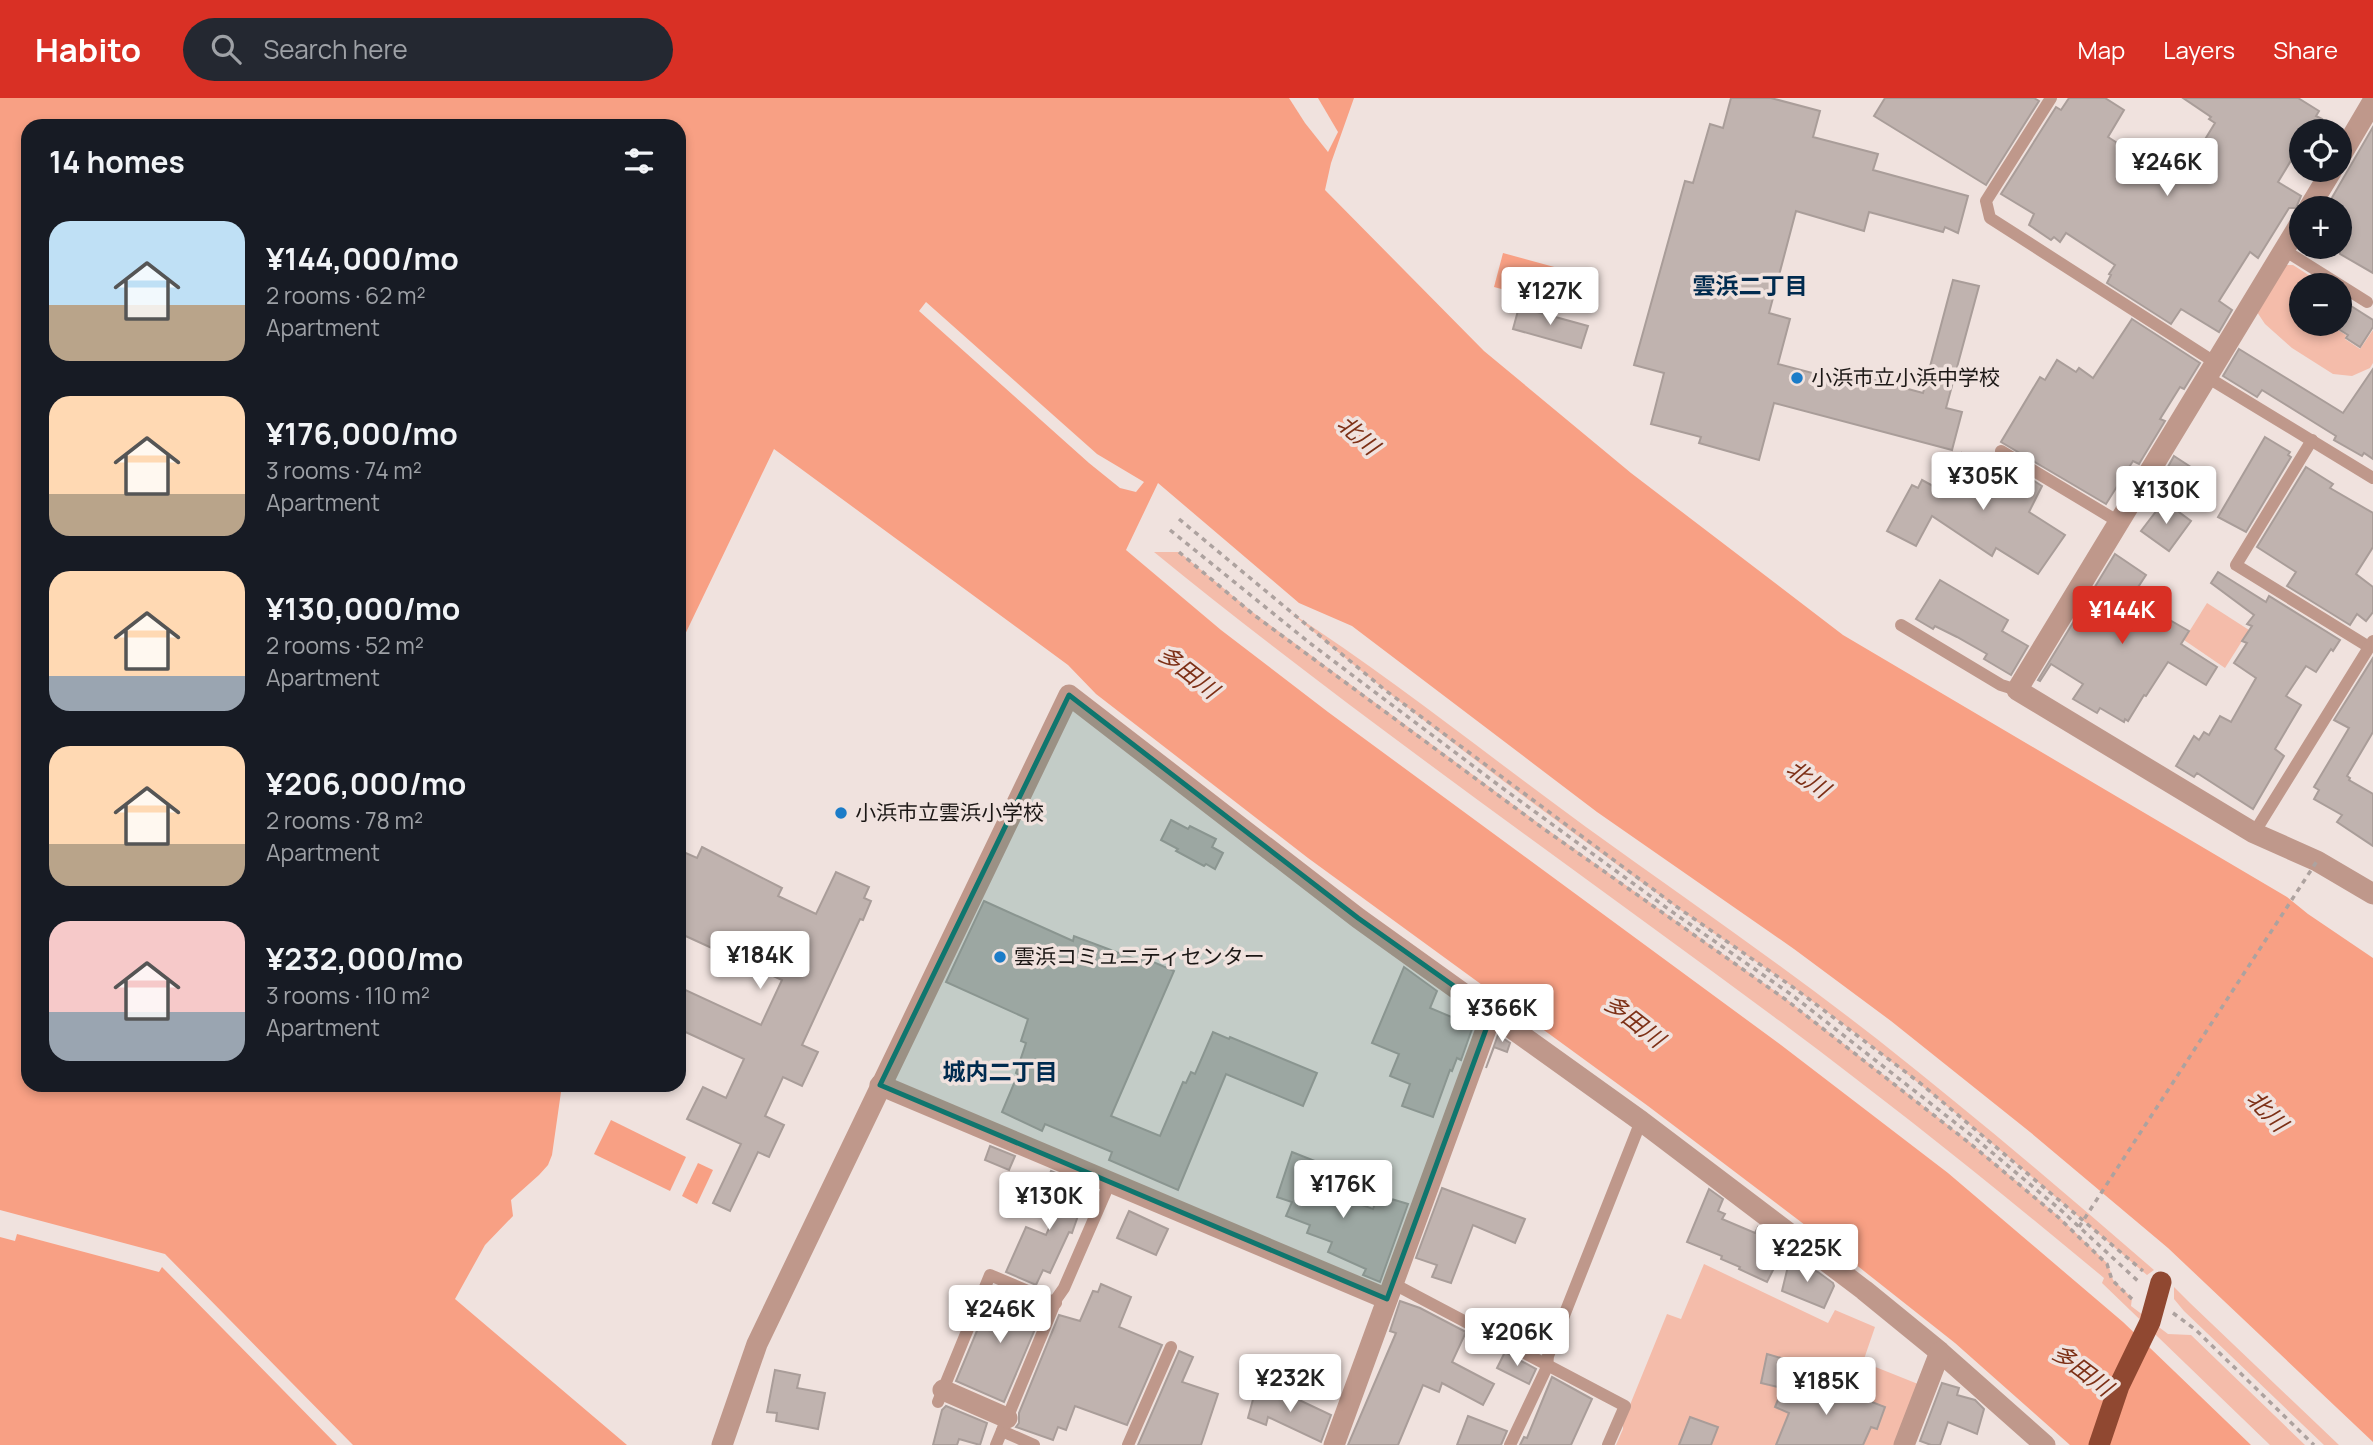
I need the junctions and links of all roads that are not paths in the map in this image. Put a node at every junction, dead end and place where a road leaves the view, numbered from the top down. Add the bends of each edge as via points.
1 (2051, 98) edge
2 (2373, 101) edge
3 (2352, 137) edge
4 (2289, 242) edge
5 (2284, 250) junction
6 (2367, 302) dead end
7 (2212, 370) junction
8 (2312, 440) junction
9 (2001, 451) dead end
10 (2373, 478) edge
11 (2119, 522) junction
12 (1901, 625) dead end
13 (2371, 644) edge
14 (2017, 690) junction
15 (2254, 833) junction
16 (2373, 894) edge
17 (1492, 1013) junction
18 (880, 1085) junction
19 (1641, 1121) junction
20 (1110, 1182) junction
21 (2155, 1285) road end
22 (1389, 1291) junction
23 (1056, 1303) junction
24 (1171, 1347) dead end
25 (1940, 1352) junction
26 (1547, 1363) junction
27 (940, 1396) joint
28 (1004, 1424) junction
29 (722, 1445) edge
30 (996, 1445) edge
31 (1034, 1445) edge
32 (1128, 1445) edge
33 (1334, 1445) edge
34 (1510, 1445) edge
35 (1608, 1445) edge
36 (1904, 1445) edge
37 (2045, 1445) edge
38 (2099, 1445) edge

1 - 7 lane via 1986,201 1990,218
2 - 3 street
4 - 5 street
5 - 6 lane
5 - 7 street
7 - 8 lane
7 - 11 street
8 - 10 lane
8 - 13 lane via 2236,565
9 - 11 lane
11 - 14 street
12 - 14 lane
13 - 15 lane
14 - 15 street
15 - 16 street via 2317,861
17 - 18 street via 1358,918 1069,695
17 - 19 street
17 - 22 street
18 - 20 street
18 - 29 street via 757,1344
19 - 25 street
19 - 26 lane
20 - 22 street
20 - 23 lane
21 - 38 highway via 2150,1322 2119,1386
22 - 26 lane
22 - 33 street
23 - 27 lane via 990,1275
23 - 28 lane
24 - 32 lane
25 - 36 street
25 - 37 street
26 - 34 lane
26 - 35 lane via 1625,1406
27 - 28 street
28 - 30 lane
28 - 31 lane

